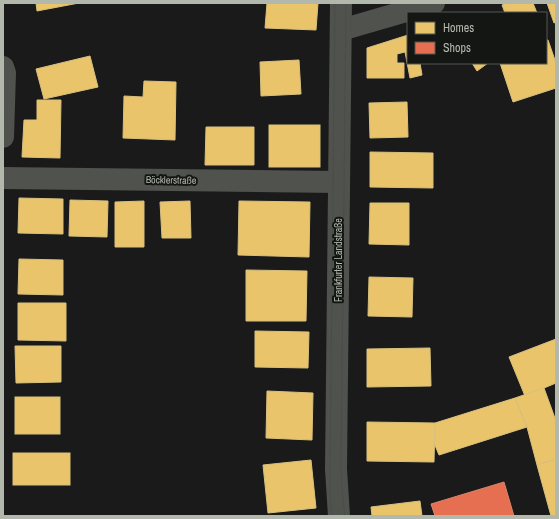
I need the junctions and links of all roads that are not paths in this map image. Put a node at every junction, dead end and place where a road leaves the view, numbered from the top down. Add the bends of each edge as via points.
1 (341, 3) edge
2 (434, 3) edge
3 (340, 30) junction
4 (3, 67) edge
5 (3, 137) edge
6 (3, 178) edge
7 (338, 182) junction
8 (339, 516) edge

1 - 3 street, Frankfurter Landstraße
2 - 3 street
3 - 7 street, Frankfurter Landstraße
4 - 5 street
6 - 7 street, Böcklerstraße
7 - 8 street, Frankfurter Landstraße via 336,469

